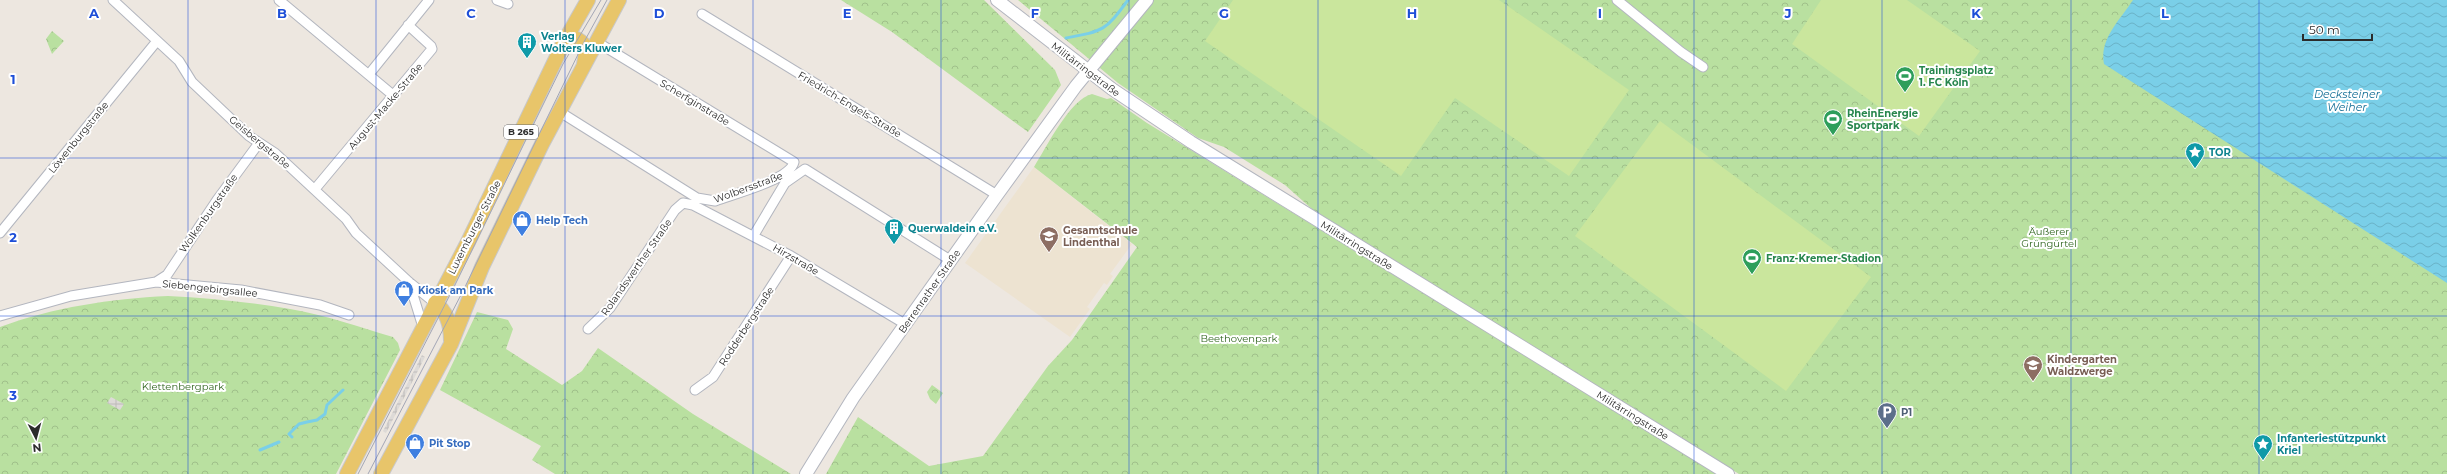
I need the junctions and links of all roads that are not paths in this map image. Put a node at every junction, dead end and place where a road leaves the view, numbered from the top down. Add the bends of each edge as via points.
1 (113, 0) edge
2 (279, 0) edge
3 (429, 0) edge
4 (497, 0) edge
5 (588, 0) edge
6 (619, 0) edge
7 (997, 0) edge
8 (1147, 0) edge
9 (1617, 0) edge
10 (508, 4) dead end
11 (702, 14) dead end
12 (408, 25) junction
13 (156, 41) junction
14 (564, 42) junction
15 (597, 42) junction
16 (1703, 67) dead end
17 (583, 70) junction
18 (1088, 71) junction
19 (370, 73) junction
20 (394, 96) junction
21 (560, 112) junction
22 (258, 143) junction
23 (794, 162) joint
24 (315, 190) junction
25 (997, 195) junction
26 (683, 203) joint
27 (0, 233) edge
28 (754, 235) junction
29 (791, 256) junction
30 (950, 260) junction
31 (156, 282) junction
32 (409, 282) junction
33 (469, 300) junction
34 (439, 305) junction
35 (349, 314) dead end
36 (0, 316) edge
37 (905, 324) junction
38 (422, 327) junction
39 (588, 329) dead end
40 (450, 344) junction
41 (695, 390) dead end
42 (347, 474) edge
43 (381, 474) edge
44 (806, 474) edge
45 (1728, 474) edge

1 - 13 street, Geisbergstraße
2 - 19 street
3 - 12 street
4 - 10 street
5 - 14 main road, Luxemburger Straße / B 265
6 - 15 main road, B 265
7 - 18 main road, Militärringstraße
8 - 18 main road, Berrenrather Straße
9 - 16 street
11 - 25 street, Friedrich-Engels-Straße
12 - 19 street
12 - 20 street, August-Macke-Straße via 432,49
13 - 22 street, Geisbergstraße via 179,61 192,82
13 - 27 street, Löwenburgstraße
14 - 17 main road via 577,39 584,42 586,48
14 - 34 main road, Luxemburger Straße / B 265
15 - 17 main road, B 265
15 - 23 street, Scherfginstraße
17 - 21 main road, B 265
18 - 25 main road, Berrenrather Straße
18 - 45 main road, Militärringstraße via 1191,142
19 - 20 street
20 - 24 street, August-Macke-Straße
21 - 23 street, Wolbersstraße via 697,198 715,201 780,177 791,170
21 - 33 main road, B 265 via 501,228
22 - 24 street, Geisbergstraße via 274,153
22 - 31 street, Wolkenburgstraße via 167,275
24 - 32 street, Geisbergstraße via 346,218 356,233
25 - 30 main road, Berrenrather Straße
26 - 28 street, Hirzstraße via 693,205
26 - 39 street, Rolandswerther Straße via 675,210 610,308
28 - 29 street, Hirzstraße
28 - 30 street, Wolbersstraße via 785,183 805,169
29 - 37 street, Hirzstraße
29 - 41 street, Rodderbergstraße via 713,377
30 - 37 main road, Berrenrather Straße
31 - 35 street, Siebengebirgsallee via 241,290 320,305
31 - 36 street, Siebengebirgsallee via 71,296
32 - 34 street, Geisbergstraße
32 - 38 street
33 - 34 main road via 459,307
33 - 40 main road, B 265
34 - 38 main road, Luxemburger Straße / B 265
34 - 40 main road via 449,326
37 - 44 main road, Berrenrather Straße via 853,398
38 - 42 main road, Luxemburger Straße / B 265
40 - 43 main road, B 265

